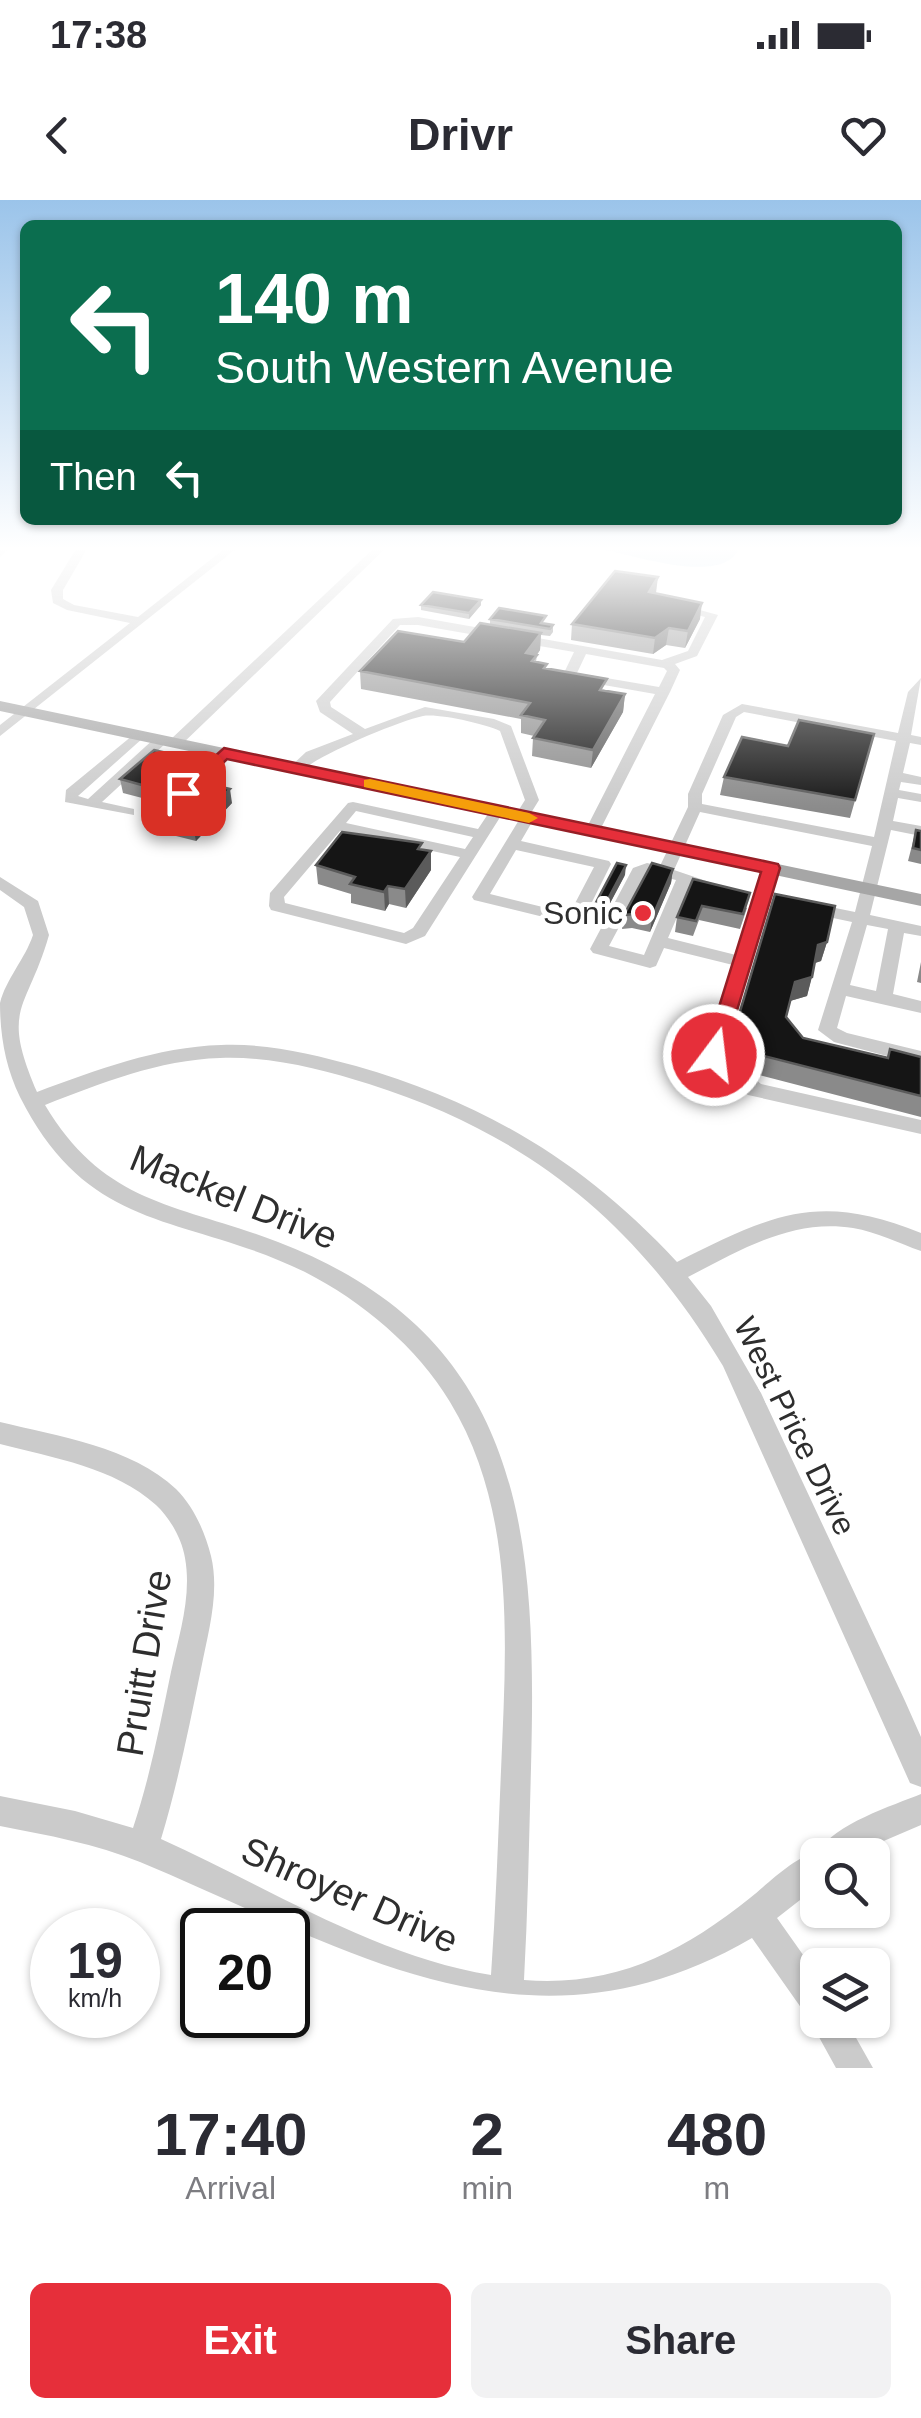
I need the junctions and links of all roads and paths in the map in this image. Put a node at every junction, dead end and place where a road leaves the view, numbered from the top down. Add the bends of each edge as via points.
1 (120, 636) edge
2 (284, 636) edge
3 (384, 636) edge
4 (489, 636) edge
5 (701, 636) edge
6 (578, 655) junction
7 (664, 664) junction
8 (921, 682) edge
9 (664, 692) junction
10 (0, 706) edge
11 (24, 711) junction
12 (0, 721) edge
13 (0, 732) edge
14 (138, 735) junction
15 (364, 735) junction
16 (904, 738) junction
17 (921, 740) edge
18 (168, 741) junction
19 (224, 753) junction
20 (296, 768) junction
21 (921, 781) edge
22 (370, 784) junction
23 (892, 784) junction
24 (183, 793) edge
25 (921, 798) edge
26 (92, 803) junction
27 (352, 806) junction
28 (695, 807) junction
29 (498, 811) junction
30 (129, 812) dead end
31 (525, 817) junction
32 (884, 824) junction
33 (337, 826) junction
34 (594, 831) junction
35 (921, 831) edge
36 (482, 834) junction
37 (880, 843) junction
38 (512, 844) junction
39 (678, 849) junction
40 (469, 854) junction
41 (771, 868) junction
42 (665, 872) junction
43 (684, 879) junction
44 (0, 882) edge
45 (870, 889) junction
46 (763, 898) junction
47 (921, 900) edge
48 (861, 918) junction
49 (897, 926) junction
50 (921, 931) edge
51 (658, 941) junction
52 (744, 962) junction
53 (839, 988) junction
54 (884, 998) junction
55 (921, 1007) edge
56 (921, 1058) edge
57 (32, 1102) junction
58 (921, 1127) edge
59 (921, 1242) edge
60 (673, 1274) junction
61 (0, 1433) edge
62 (921, 1772) edge
63 (921, 1809) edge
64 (0, 1811) edge
65 (859, 1838) edge
66 (143, 1847) junction
67 (800, 1881) edge
68 (757, 1916) junction
69 (800, 1979) edge
70 (506, 1997) junction
71 (837, 2038) edge
72 (856, 2068) edge

1 - 11 street
2 - 18 street
3 - 15 street via 323,701
4 - 6 street
5 - 7 street via 693,653
6 - 7 street
6 - 9 street via 569,675
7 - 9 street via 674,670
8 - 16 street
9 - 34 street
10 - 11 main road
11 - 12 street
11 - 13 street
11 - 14 main road
14 - 18 main road
14 - 26 street via 71,793 70,799
15 - 20 street via 311,755
15 - 31 street via 425,711 504,726 532,800
16 - 17 street
16 - 23 street
16 - 28 street via 742,708 730,715
18 - 19 main road
18 - 26 street
19 - 20 main road
19 - 24 street
20 - 22 main road
21 - 23 street
22 - 27 street
22 - 29 main road
23 - 25 street
23 - 32 street
26 - 30 street
27 - 33 street
27 - 36 street
28 - 37 street
28 - 39 street
29 - 31 main road
29 - 36 street
31 - 34 main road
31 - 38 street
32 - 35 street
32 - 37 street
33 - 40 street
33 - 40 street via 276,896 277,906 406,939 419,932
34 - 39 main road
36 - 40 street
37 - 45 street
38 - 38 street via 480,896 568,918 578,914 603,864
39 - 41 main road
39 - 42 street
41 - 45 main road
41 - 46 street
42 - 43 street
42 - 51 street via 640,871 599,949 650,962
43 - 46 street
43 - 51 street
44 - 57 street, Mackel Drive via 32,906 41,926 4,1024 8,1050
45 - 47 main road
45 - 48 street
46 - 48 street
46 - 52 street
48 - 49 street
48 - 53 street
49 - 50 street
49 - 54 street
51 - 52 street
52 - 58 street via 714,1055 755,1090
53 - 54 street
53 - 56 street via 826,1030
54 - 55 street
57 - 60 street, West Price Drive via 184,1054 257,1053 344,1071 444,1104 542,1156 614,1209
57 - 70 street, Mackel Drive via 72,1160 121,1196 172,1220 275,1250 341,1282 412,1340 469,1412 508,1517 520,1606
59 - 60 street via 855,1218 806,1218 765,1228
60 - 62 street, West Price Drive via 752,1400
61 - 66 street, Pruitt Drive via 148,1481 170,1497 192,1535 200,1601 164,1779
63 - 65 street
64 - 66 street, Shroyer Drive
66 - 70 street, Shroyer Drive via 382,1959
67 - 68 street, Shroyer Drive
68 - 69 street
68 - 70 street, Shroyer Drive via 699,1957 619,1990
71 - 72 street

